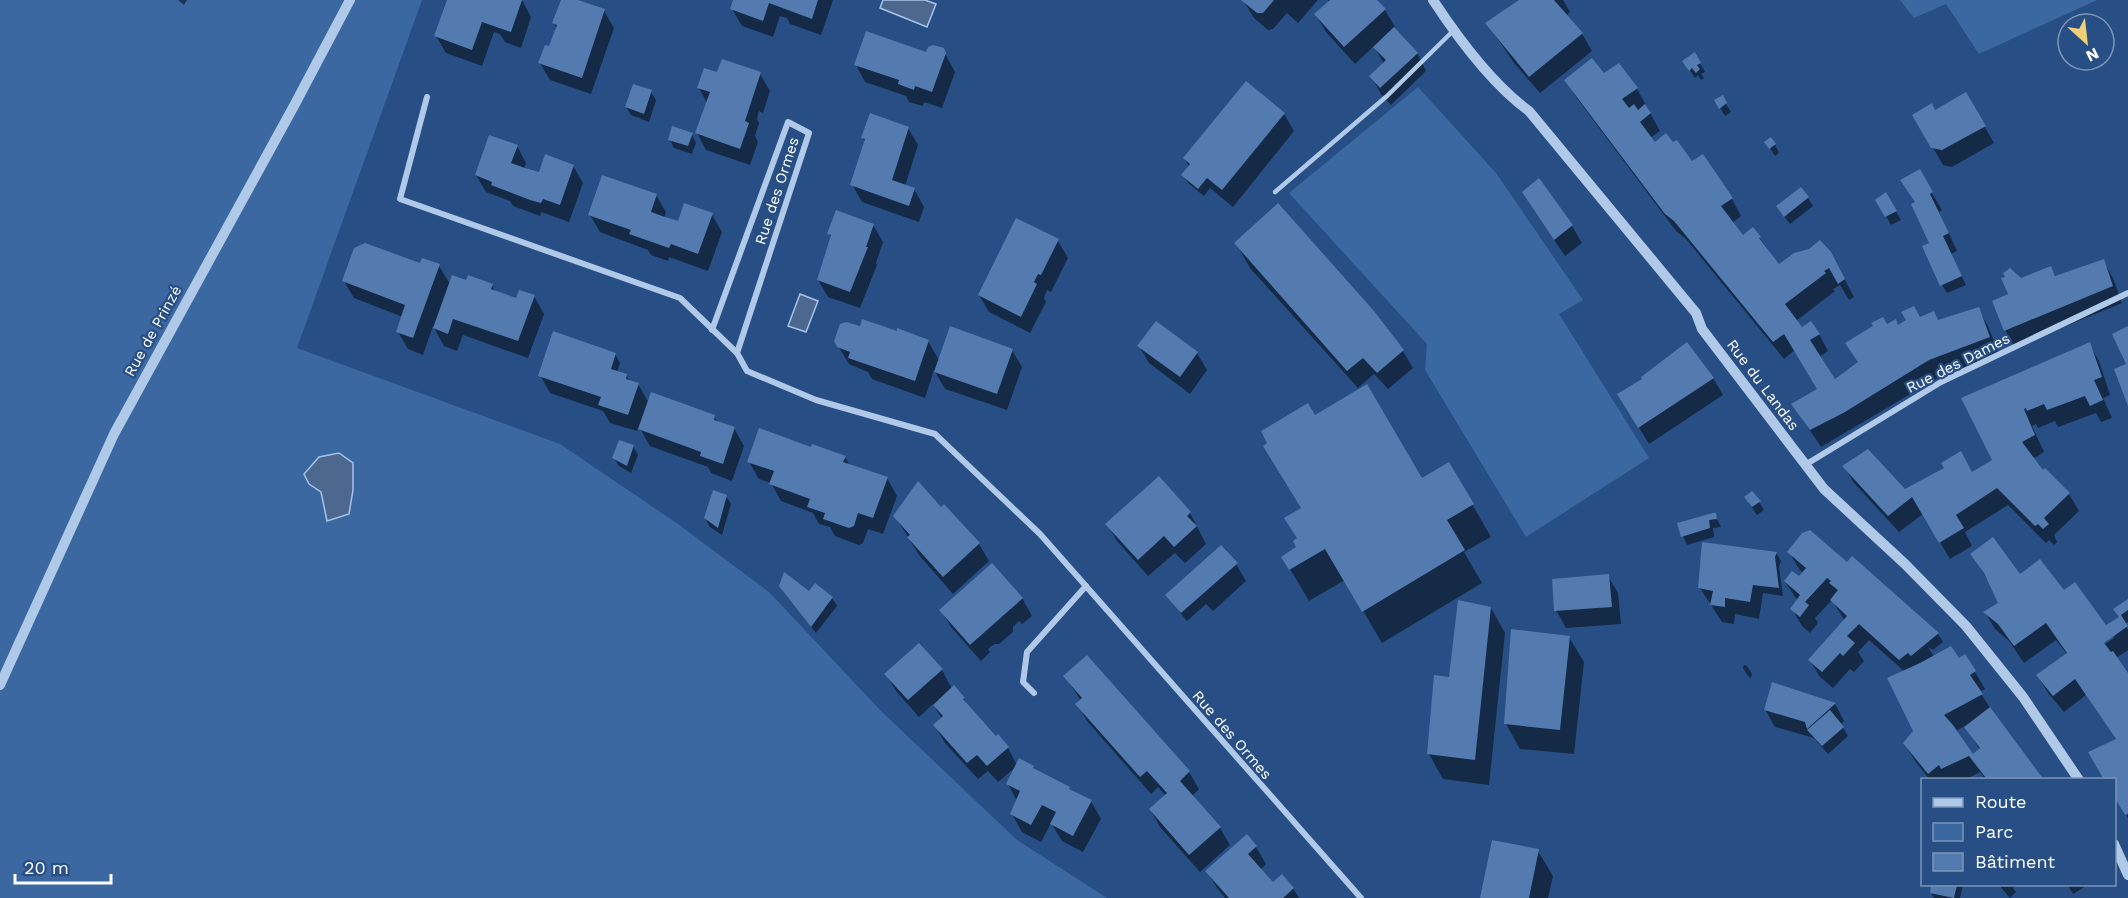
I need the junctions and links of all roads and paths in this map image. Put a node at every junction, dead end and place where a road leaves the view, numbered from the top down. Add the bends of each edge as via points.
1 (350, 0) edge
2 (1433, 0) edge
3 (1454, 31) junction
4 (427, 97) dead end
5 (1275, 192) dead end
6 (2128, 292) edge
7 (711, 330) junction
8 (737, 353) junction
9 (1804, 465) junction
10 (1086, 586) junction
11 (0, 685) edge
12 (1034, 693) dead end
13 (2078, 778) edge
14 (2116, 846) edge
15 (2128, 876) edge
16 (1361, 898) edge

1 - 11 street, Rue de Prinzé via 114,434
2 - 3 street, Rue du Landas
3 - 5 lane via 1387,96
3 - 9 street, Rue du Landas via 1513,99 1529,111 1696,313 1702,329
4 - 7 street, Rue des Ormes via 400,199 680,298
6 - 9 street, Rue des Dames via 1941,382
7 - 8 street, Rue des Ormes
7 - 8 street, Rue des Ormes via 788,122 809,133
8 - 10 street, Rue des Ormes via 747,371 816,400 935,434 1040,534
9 - 13 street, Rue du Landas via 1966,626 2023,697
10 - 12 street via 1027,652 1023,682
10 - 16 street, Rue des Ormes
14 - 15 street

